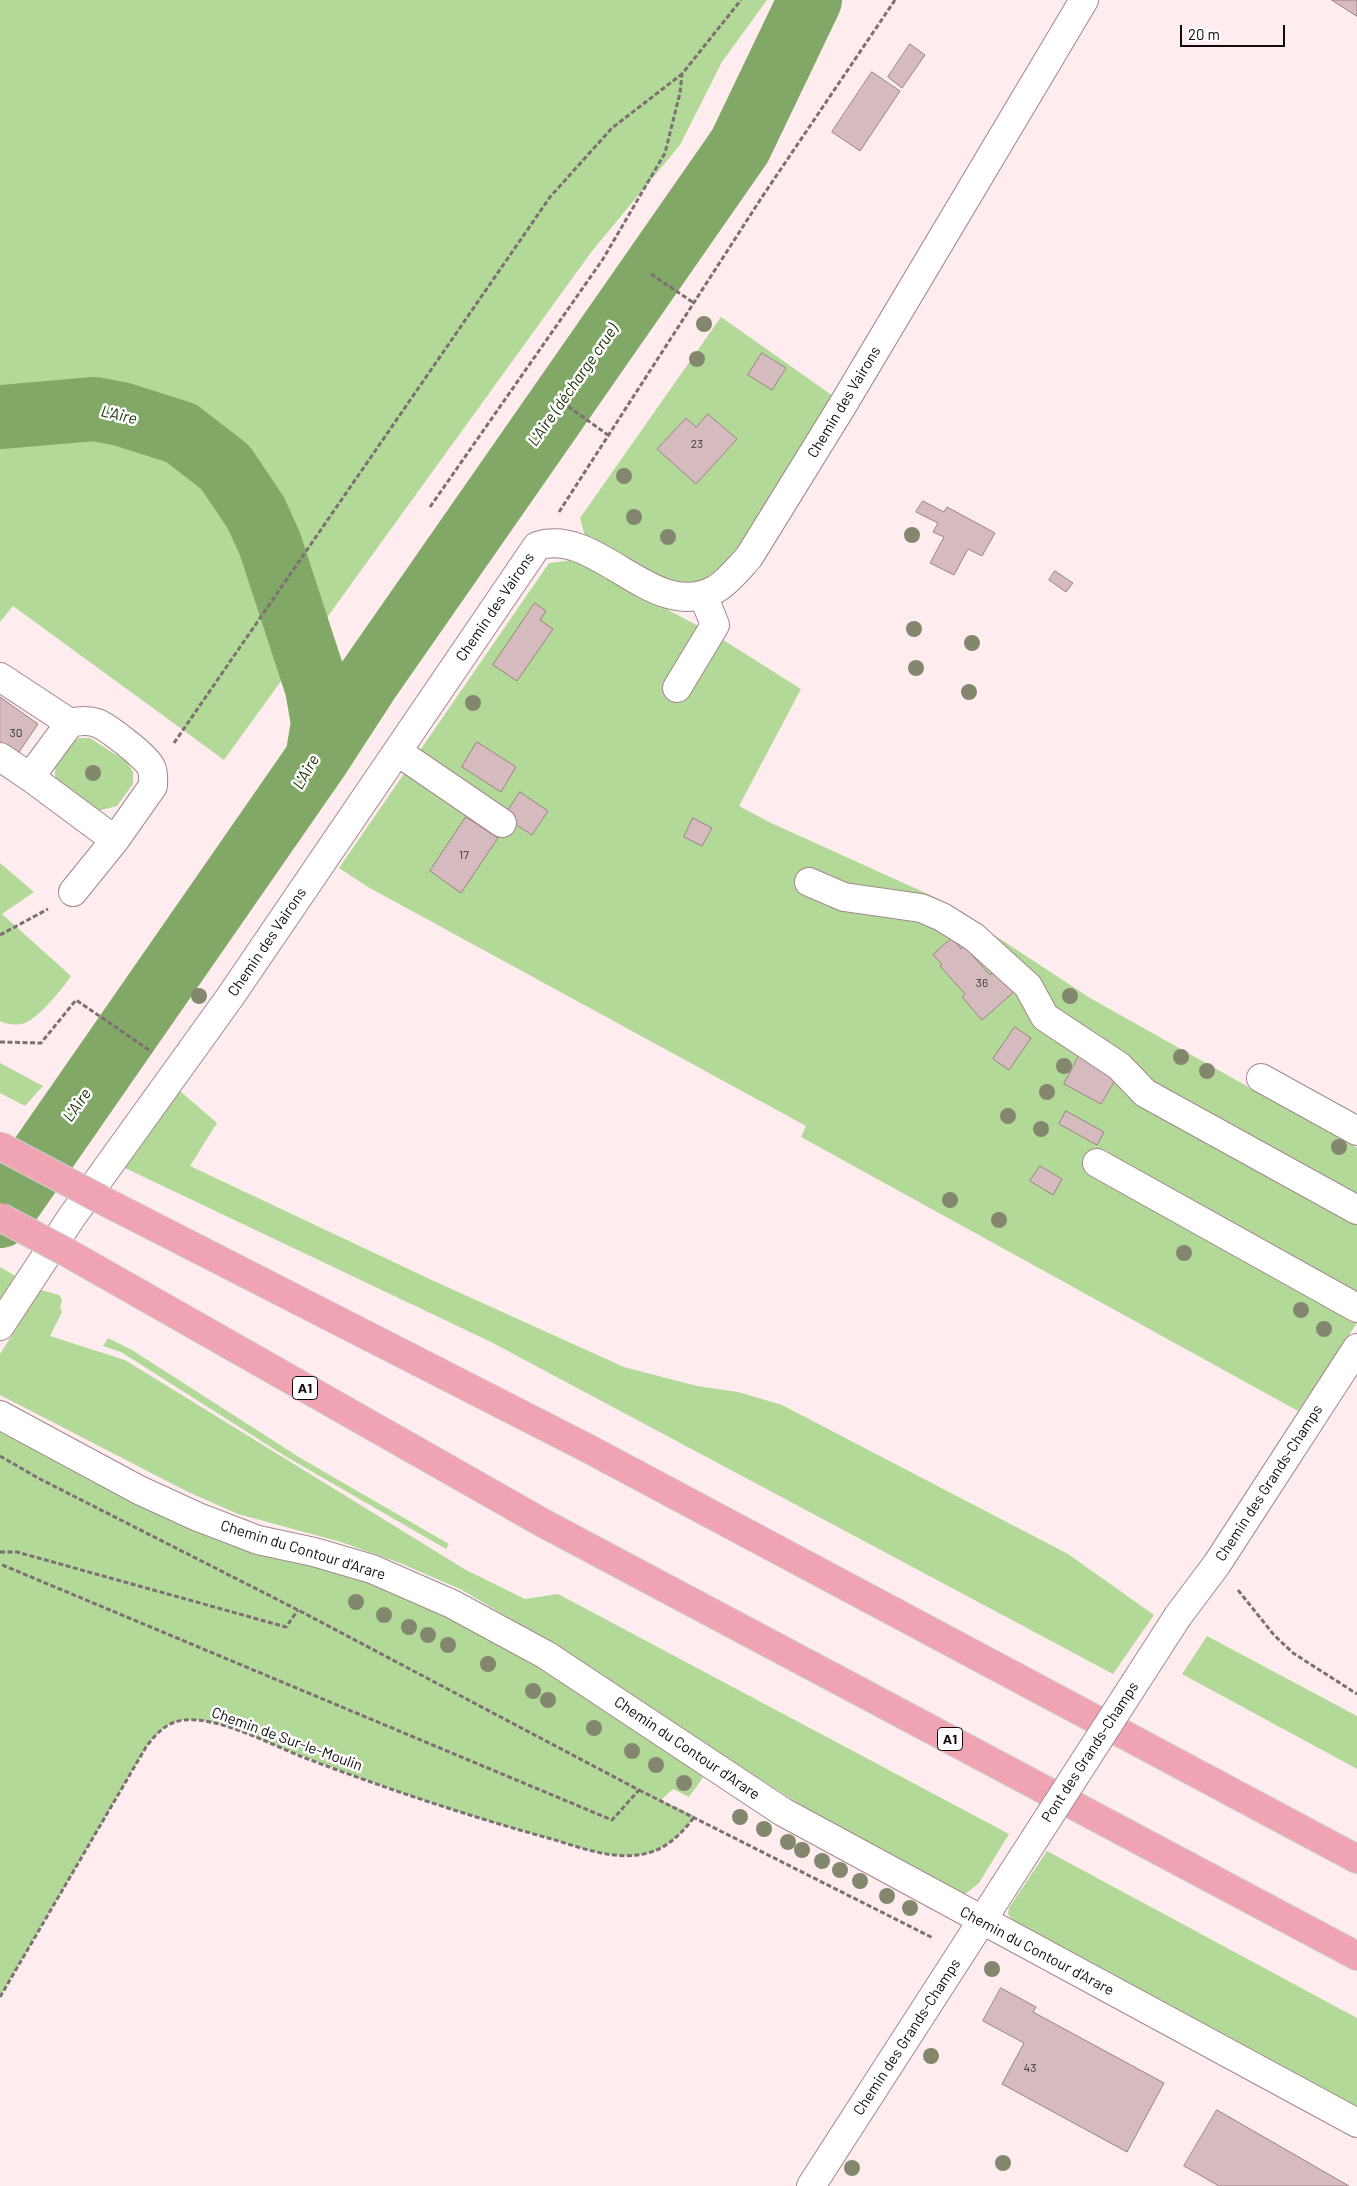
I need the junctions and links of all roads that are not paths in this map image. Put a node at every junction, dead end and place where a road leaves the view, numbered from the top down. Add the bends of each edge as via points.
1 (1084, 0) edge
2 (703, 595) junction
3 (0, 677) edge
4 (677, 688) dead end
5 (70, 724) junction
6 (398, 752) junction
7 (0, 757) edge
8 (30, 777) junction
9 (502, 822) dead end
10 (115, 840) junction
11 (808, 882) dead end
12 (73, 892) road end
13 (1261, 1078) dead end
14 (1357, 1130) edge
15 (0, 1146) edge
16 (1097, 1163) dead end
17 (1357, 1210) edge
18 (0, 1218) edge
19 (1357, 1308) edge
20 (0, 1326) edge
21 (1357, 1348) edge
22 (0, 1415) edge
23 (1178, 1616) joint
24 (1357, 1859) edge
25 (1002, 1888) joint
26 (981, 1921) junction
27 (1357, 1956) edge
28 (1357, 2123) edge
29 (811, 2186) edge

1 - 2 street, Chemin des Vairons via 749,557 731,577
2 - 4 street via 714,626
2 - 6 street, Chemin des Vairons via 666,594 583,549 548,542 537,546
3 - 5 street
5 - 8 street
5 - 10 street via 79,720 97,723 142,755 154,775 153,786
6 - 9 street
6 - 20 street, Chemin des Vairons
7 - 8 street
8 - 10 street
10 - 12 street
11 - 17 street via 844,897 921,908 942,917 974,937 1028,986 1044,1017 1119,1066 1145,1093
13 - 14 street
15 - 24 highway, bridge via 589,1449
16 - 19 street
18 - 27 highway, A1, bridge via 68,1253 544,1523
21 - 23 street, Chemin des Grands-Champs via 1217,1564
22 - 26 street, Chemin du Contour d'Arare via 139,1490 198,1517 258,1540 314,1552 372,1570 452,1604 546,1655 784,1812
23 - 25 street, Pont des Grands-Champs, bridge
25 - 26 street, Chemin des Grands-Champs
26 - 28 street, Chemin du Contour d'Arare
26 - 29 street, Chemin des Grands-Champs

